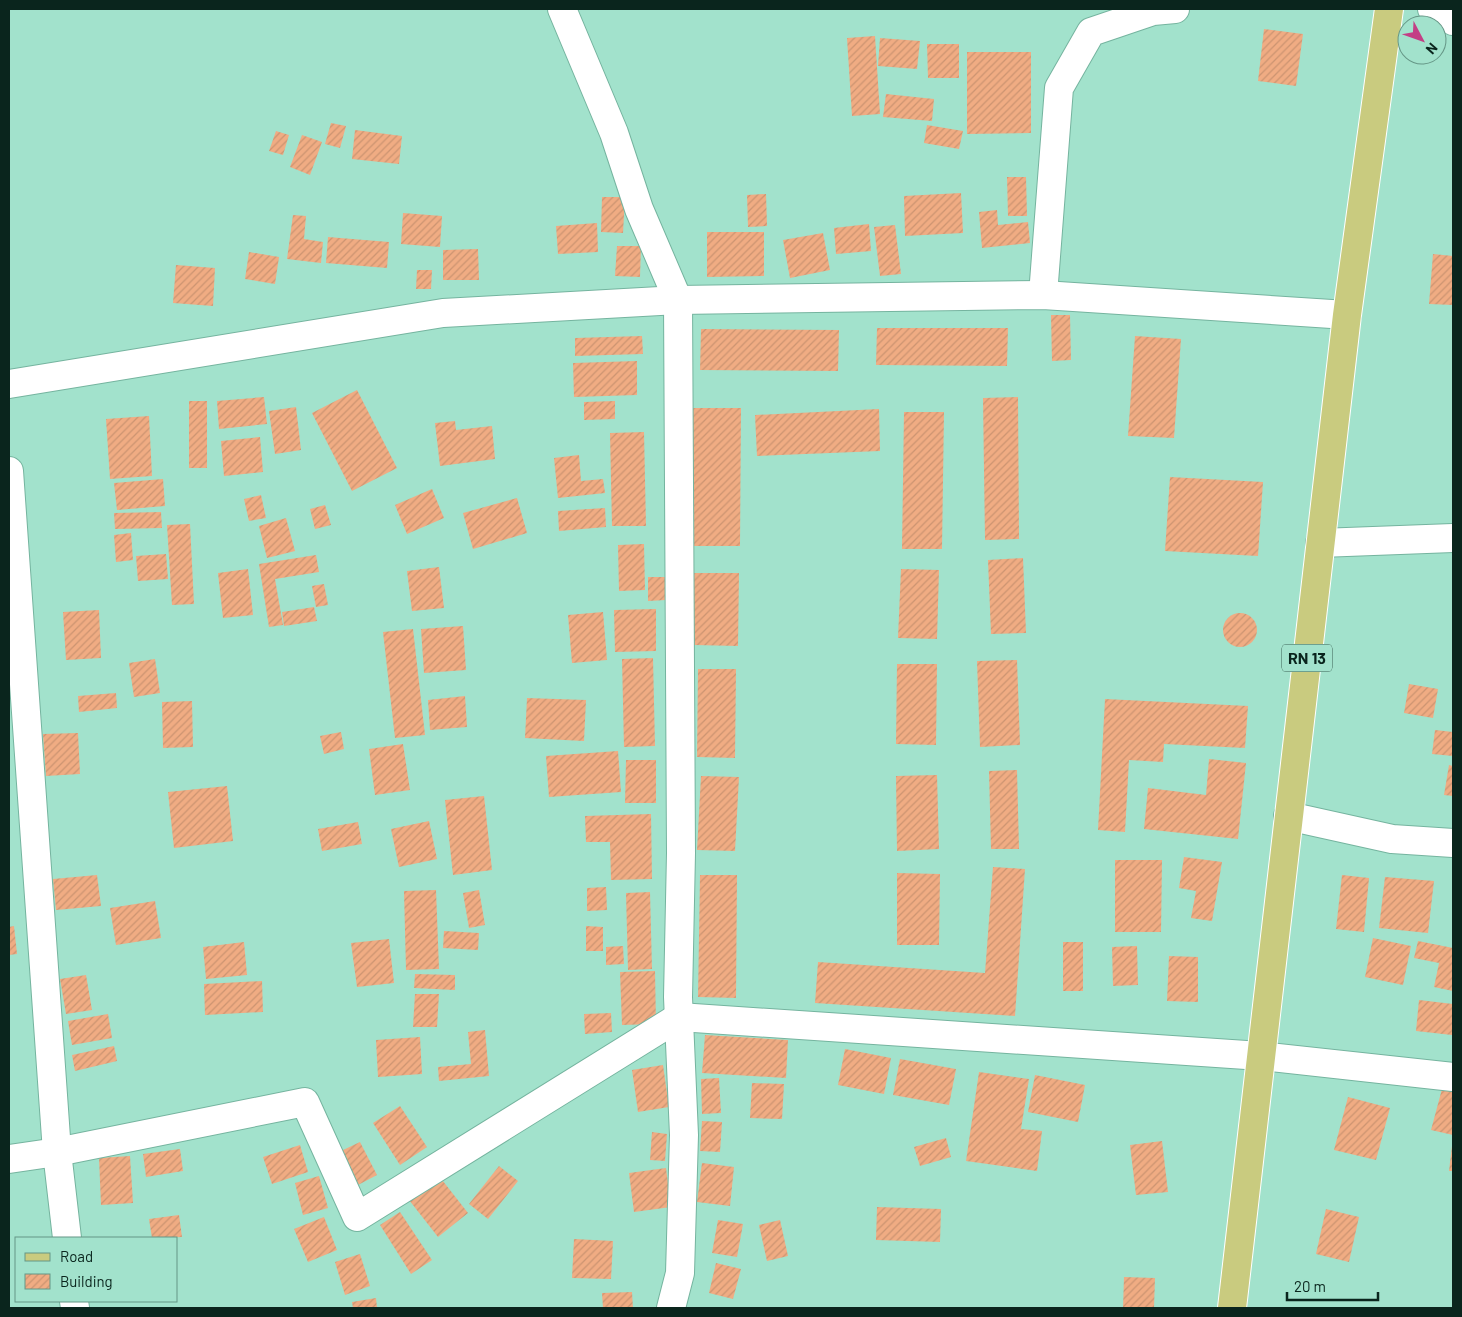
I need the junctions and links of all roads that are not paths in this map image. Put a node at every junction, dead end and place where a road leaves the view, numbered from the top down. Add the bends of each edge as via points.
1 (562, 9) edge
2 (1176, 9) edge
3 (1389, 9) edge
4 (1432, 9) edge
5 (1453, 21) edge
6 (1043, 295) junction
7 (678, 300) junction
8 (1347, 315) junction
9 (9, 384) edge
10 (9, 471) edge
11 (1453, 538) edge
12 (1320, 543) junction
13 (1288, 816) junction
14 (1453, 843) edge
15 (679, 1017) junction
16 (1261, 1056) junction
17 (1453, 1077) edge
18 (57, 1152) junction
19 (9, 1158) edge
20 (67, 1237) edge
21 (671, 1308) edge
22 (1232, 1308) edge

1 - 7 street via 614,133 639,209
2 - 6 street via 1153,11 1091,32 1059,88
3 - 8 main road, RN 13
4 - 5 street
6 - 7 street
6 - 8 street
7 - 9 street via 443,313
7 - 15 street via 682,853
8 - 12 main road, RN 13
10 - 18 street
11 - 12 street
12 - 13 main road, RN 13
13 - 14 street via 1392,839
13 - 16 main road, RN 13
15 - 16 street
15 - 18 street via 357,1217 305,1102
15 - 21 street via 684,1135 680,1273
16 - 17 street
16 - 22 main road, RN 13
18 - 19 street
18 - 20 street

